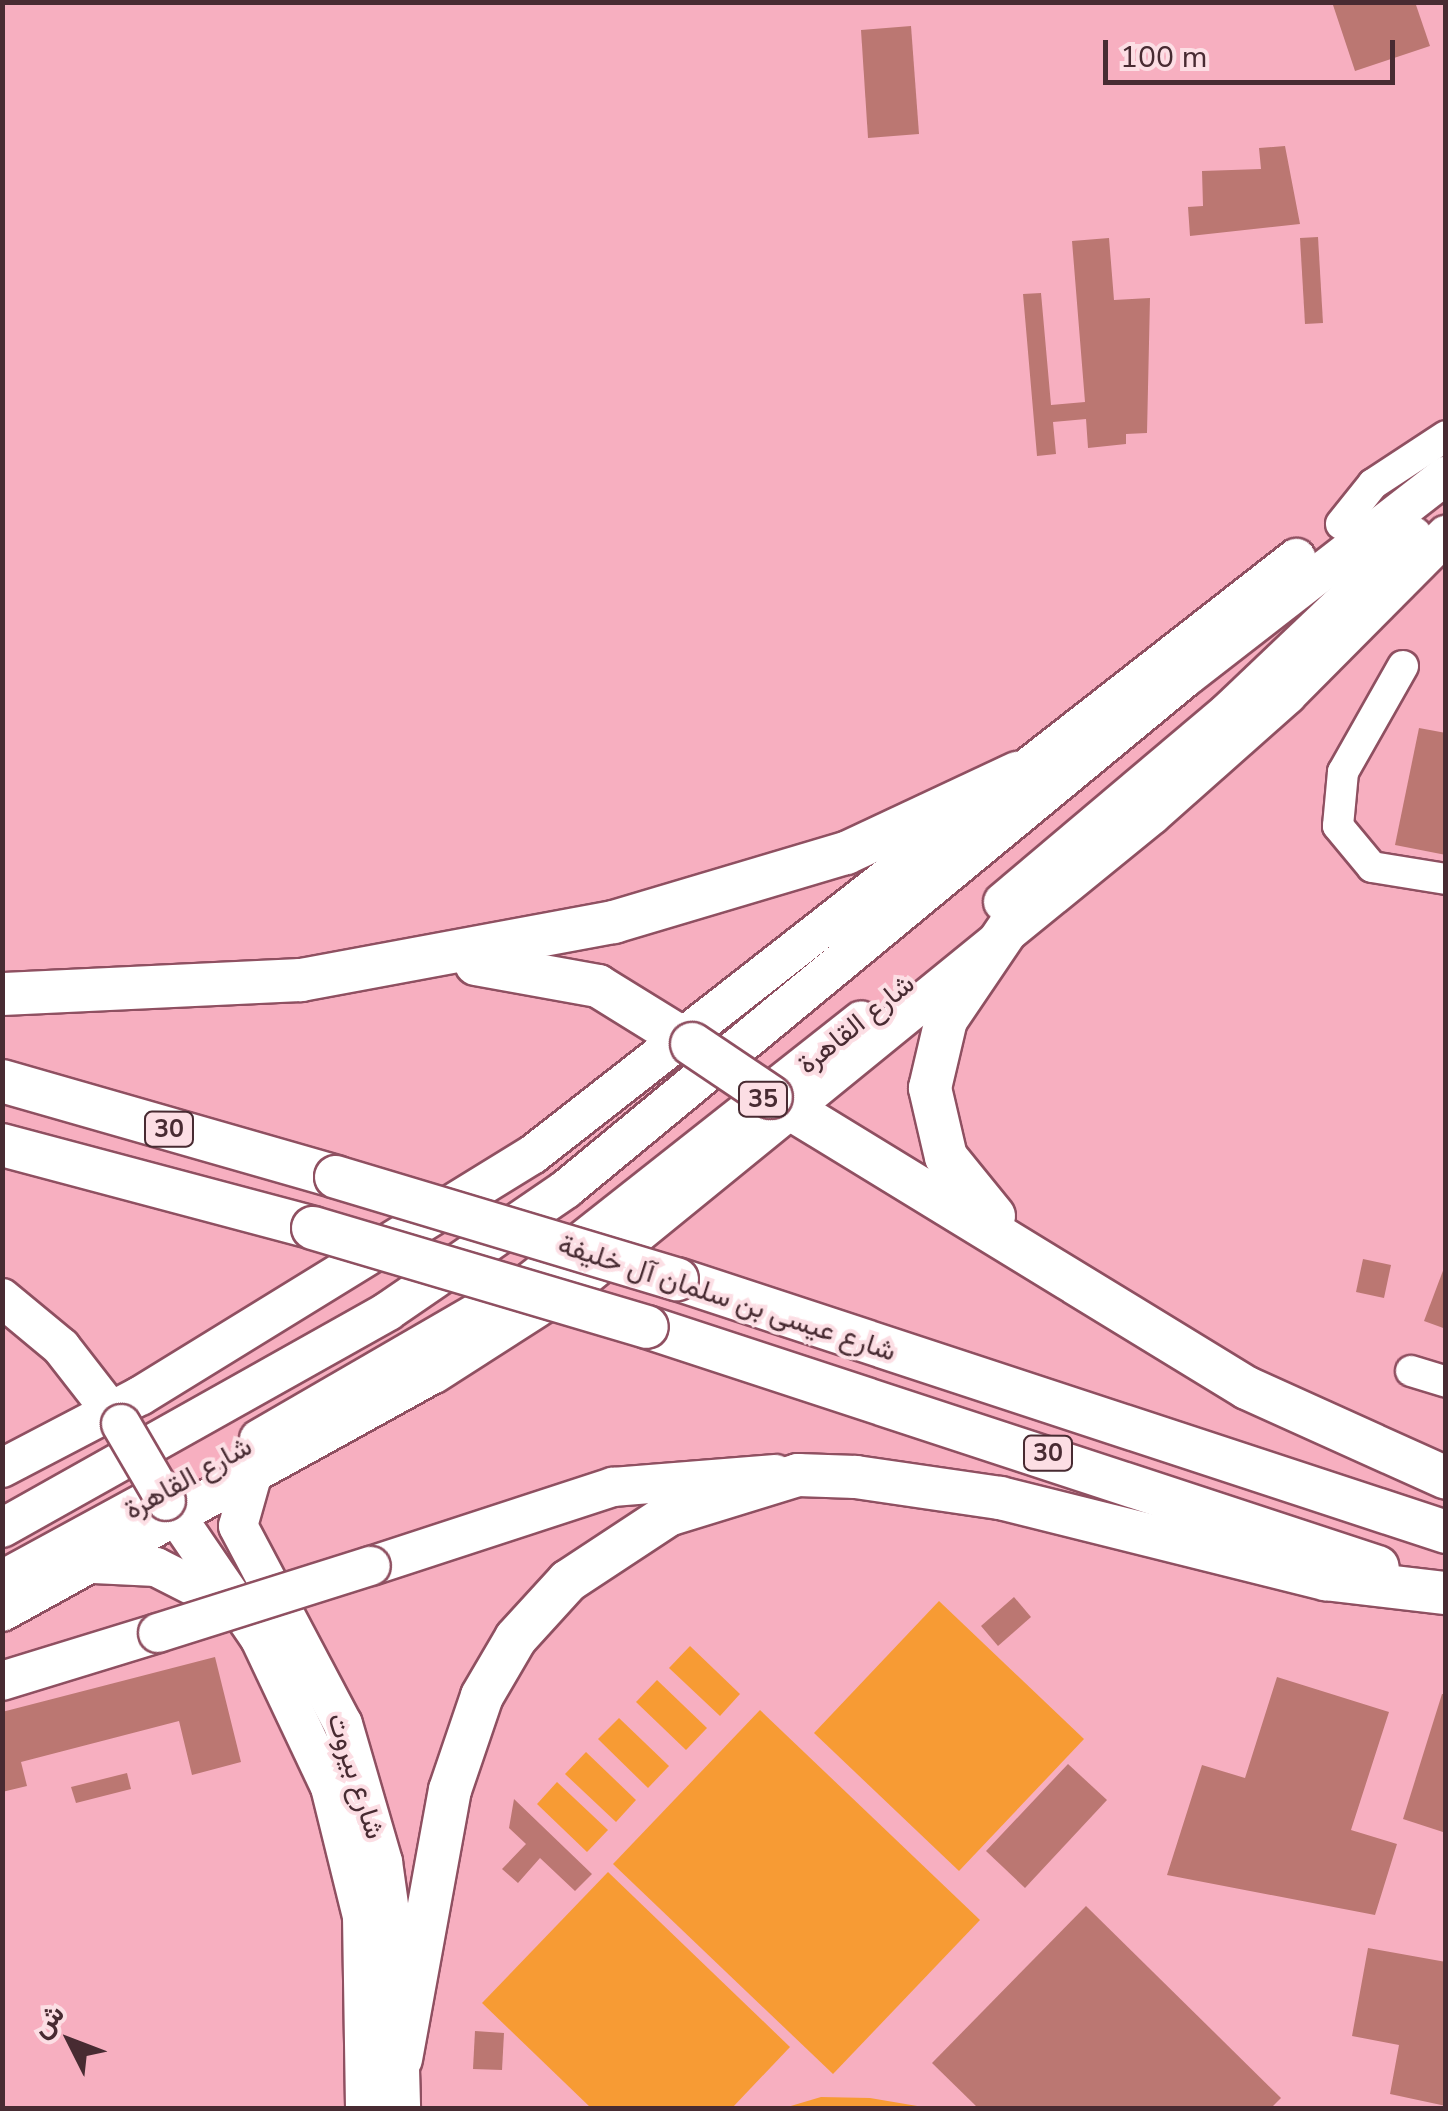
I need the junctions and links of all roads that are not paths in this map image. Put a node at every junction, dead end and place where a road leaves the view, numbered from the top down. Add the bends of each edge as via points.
1 (1446, 436) edge
2 (1446, 455) edge
3 (1446, 475) edge
4 (1446, 511) edge
5 (1341, 524) junction
6 (1446, 535) edge
7 (1403, 666) dead end
8 (1017, 772) junction
9 (1446, 879) edge
10 (1009, 927) junction
11 (430, 959) junction
12 (2, 994) edge
13 (687, 1041) junction
14 (2, 1082) edge
15 (782, 1104) junction
16 (2, 1145) edge
17 (1033, 1256) junction
18 (2, 1298) edge
19 (1411, 1371) dead end
20 (1446, 1382) edge
21 (116, 1418) junction
22 (46, 1446) junction
23 (2, 1468) edge
24 (254, 1469) junction
25 (798, 1475) junction
26 (1446, 1478) edge
27 (2, 1488) edge
28 (169, 1507) junction
29 (2, 1528) edge
30 (1446, 1532) edge
31 (94, 1564) junction
32 (2, 1580) edge
33 (1446, 1592) edge
34 (2, 1612) edge
35 (244, 1612) junction
36 (5, 1681) edge
37 (401, 2059) junction
38 (365, 2108) edge
39 (400, 2108) edge

1 - 5 street via 1372,484
2 - 5 main road
3 - 29 main road, شارع القاهرة / 35 via 1186,677 566,1189 388,1311
4 - 32 main road, شارع القاهرة / 35 via 1366,576 1229,711 903,988 530,1282
5 - 8 main road
6 - 10 main road, شارع القاهرة / 35 via 1287,695
7 - 9 street via 1343,772 1338,826 1372,866
8 - 11 highway via 890,836 754,884
8 - 13 main road
10 - 15 main road, شارع القاهرة / 35
10 - 17 highway via 946,1020 930,1088 938,1135 958,1177
11 - 12 highway via 233,986
11 - 13 highway via 570,976 625,998
13 - 15 highway, bridge
13 - 21 main road via 456,1205
14 - 30 highway, شارع عيسى بن سلمان آل خليفة / 30, bridge via 676,1279
15 - 17 highway
15 - 24 main road, شارع القاهرة / 35 via 509,1328
16 - 33 highway, شارع عيسى بن سلمان آل خليفة / 30, bridge via 647,1327 1033,1448
17 - 26 highway via 1246,1388
18 - 21 main road, شارع بيروت via 61,1347
19 - 20 street
21 - 22 main road
21 - 28 main road, شارع بيروت, bridge
22 - 23 main road
22 - 27 main road
24 - 28 main road, شارع القاهرة
24 - 37 main road, شارع بيروت via 238,1526 295,1620 370,1808 392,1905
25 - 33 highway via 966,1491 1326,1580
25 - 36 main road, bridge via 625,1485
25 - 37 highway via 691,1506 641,1530 568,1581 516,1638 460,1752
28 - 31 main road, شارع القاهرة
28 - 35 main road, شارع بيروت
31 - 34 main road, شارع القاهرة
31 - 35 main road via 156,1567
35 - 38 main road, شارع بيروت via 317,1752 348,1849 366,1968
37 - 39 main road, شارع بيروت

